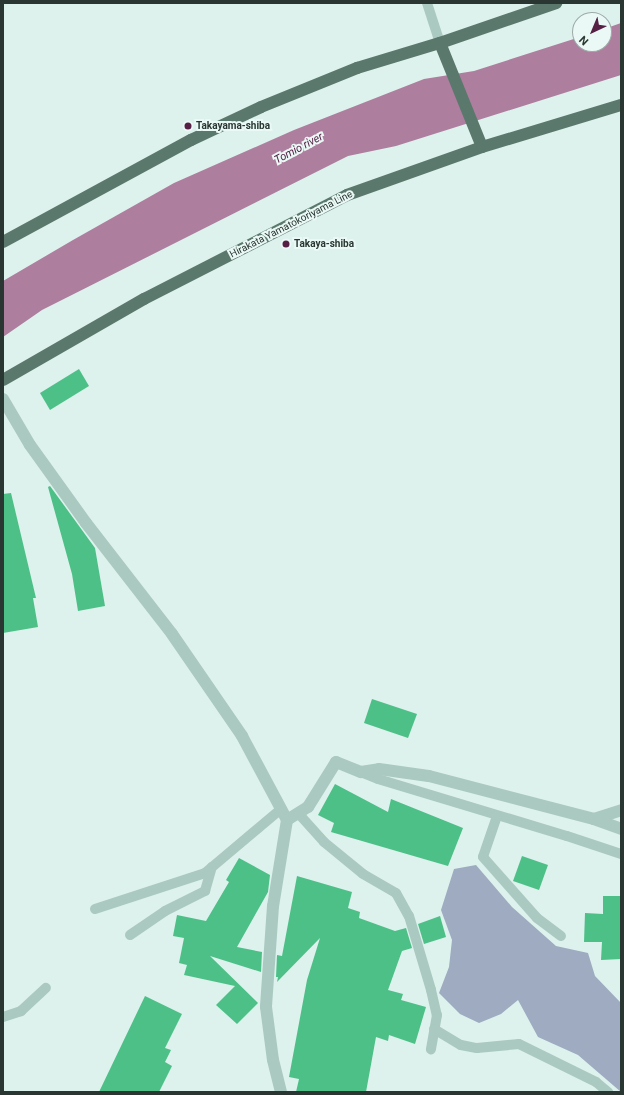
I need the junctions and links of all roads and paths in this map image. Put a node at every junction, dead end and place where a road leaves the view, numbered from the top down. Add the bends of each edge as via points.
1 (427, 3) edge
2 (556, 3) edge
3 (440, 43) junction
4 (621, 105) edge
5 (482, 147) junction
6 (3, 242) edge
7 (3, 380) edge
8 (3, 398) edge
9 (361, 772) junction
10 (281, 808) junction
11 (621, 810) edge
12 (298, 813) junction
13 (497, 816) junction
14 (594, 819) junction
15 (287, 820) junction
16 (621, 829) edge
17 (621, 854) edge
18 (212, 867) junction
19 (95, 909) dead end
20 (130, 935) dead end
21 (561, 936) dead end
22 (46, 988) dead end
23 (3, 1017) edge
24 (434, 1030) junction
25 (431, 1049) dead end
26 (281, 1092) edge
27 (608, 1092) edge

1 - 3 lane
2 - 3 main road
3 - 5 main road
3 - 6 main road via 357,68 254,110 178,147
4 - 5 main road, Hirakata Yamatokoriyama Line
5 - 7 main road, Hirakata Yamatokoriyama Line via 347,195 144,299
8 - 10 street via 35,451 86,523 172,634 242,736
9 - 12 street via 336,762 308,807
9 - 13 lane
9 - 14 street via 379,769 429,776
10 - 15 street
10 - 18 lane
11 - 14 street
12 - 15 street
12 - 24 lane via 324,842 363,874 396,893 409,916 431,990 436,1015
13 - 17 lane
13 - 21 lane via 483,857 537,918
14 - 16 street
15 - 26 street via 273,906 266,1007 273,1060
18 - 19 lane via 205,873
18 - 20 lane via 205,891 165,911
22 - 23 lane via 21,1011
24 - 25 lane
24 - 27 lane via 461,1045 477,1048 519,1044 596,1082

